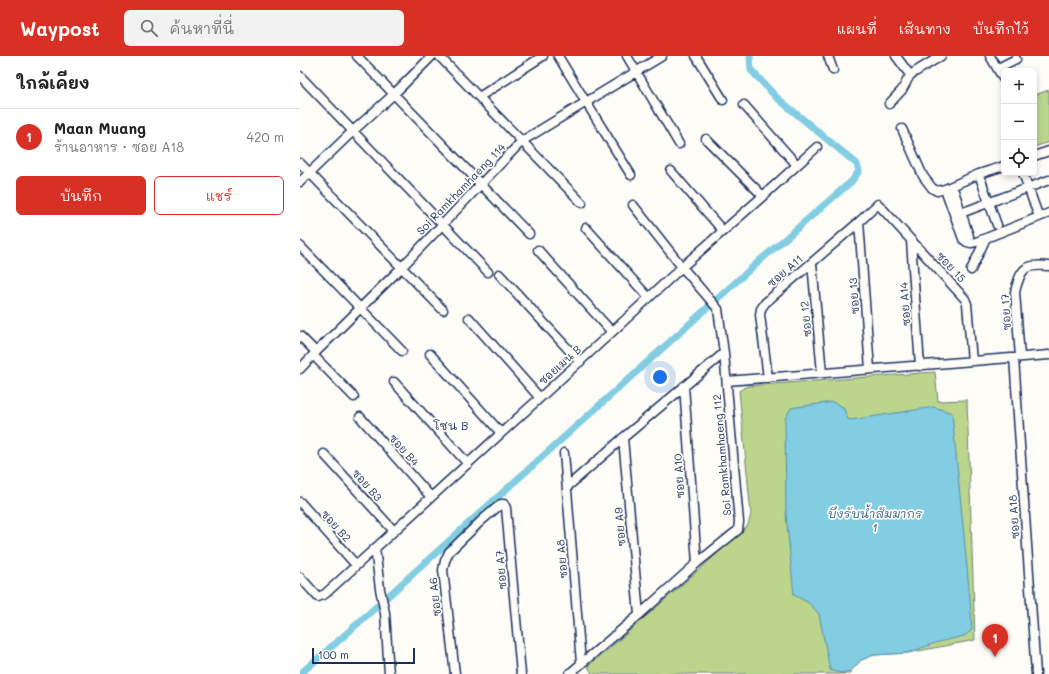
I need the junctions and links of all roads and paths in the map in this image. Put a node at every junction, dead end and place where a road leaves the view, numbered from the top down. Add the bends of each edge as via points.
1 (357, 56) edge
2 (432, 56) edge
3 (439, 56) edge
4 (543, 56) edge
5 (558, 56) edge
6 (627, 56) edge
7 (662, 56) edge
8 (696, 56) edge
9 (828, 56) edge
10 (896, 56) edge
11 (940, 56) edge
12 (990, 56) edge
13 (1016, 58) dead end
14 (998, 68) junction
15 (833, 70) dead end
16 (636, 72) junction
17 (910, 74) junction
18 (1001, 74) edge
19 (300, 76) edge
20 (394, 94) junction
21 (479, 97) junction
22 (723, 100) dead end
23 (586, 102) junction
24 (889, 104) dead end
25 (744, 105) dead end
26 (902, 129) dead end
27 (353, 131) junction
28 (706, 139) dead end
29 (522, 141) junction
30 (679, 144) dead end
31 (817, 147) dead end
32 (1049, 151) edge
33 (1037, 155) edge
34 (300, 163) edge
35 (797, 165) junction
36 (1001, 167) edge
37 (671, 171) dead end
38 (309, 173) junction
39 (631, 175) dead end
40 (1024, 176) edge
41 (981, 180) dead end
42 (1049, 180) edge
43 (300, 182) edge
44 (481, 184) junction
45 (1028, 188) junction
46 (945, 189) junction
47 (954, 191) dead end
48 (763, 196) junction
49 (989, 202) junction
50 (582, 203) dead end
51 (878, 204) joint
52 (633, 206) dead end
53 (1037, 212) dead end
54 (961, 213) junction
55 (1049, 213) edge
56 (859, 222) junction
57 (443, 224) junction
58 (998, 225) dead end
59 (586, 228) dead end
60 (723, 231) junction
61 (529, 234) dead end
62 (969, 236) dead end
63 (986, 238) junction
64 (911, 241) junction
65 (300, 246) edge
66 (538, 250) dead end
67 (812, 263) junction
68 (1049, 266) edge
69 (682, 267) junction
70 (401, 268) junction
71 (971, 270) dead end
72 (488, 272) dead end
73 (499, 274) dead end
74 (649, 298) junction
75 (361, 308) junction
76 (443, 310) dead end
77 (469, 318) dead end
78 (612, 332) junction
79 (300, 336) edge
80 (402, 351) dead end
81 (724, 353) junction
82 (314, 354) junction
83 (430, 354) dead end
84 (1049, 355) edge
85 (1017, 357) junction
86 (972, 361) junction
87 (580, 362) junction
88 (920, 366) junction
89 (300, 369) edge
90 (870, 369) junction
91 (822, 373) junction
92 (768, 378) junction
93 (727, 381) junction
94 (394, 382) dead end
95 (684, 386) junction
96 (354, 397) dead end
97 (540, 398) junction
98 (360, 417) dead end
99 (501, 434) junction
100 (623, 438) junction
101 (564, 453) dead end
102 (324, 454) dead end
103 (468, 464) junction
104 (567, 487) junction
105 (431, 497) junction
106 (300, 502) edge
107 (474, 528) joint
108 (394, 531) junction
109 (375, 548) junction
110 (697, 563) junction
111 (356, 565) junction
112 (300, 577) edge
113 (639, 615) junction
114 (581, 663) junction
115 (389, 674) edge
116 (455, 674) edge
117 (521, 674) edge
118 (569, 674) edge
119 (1036, 674) edge

1 - 20 street
2 - 20 street
3 - 21 street
4 - 21 street
5 - 23 street
6 - 16 street
7 - 16 street, Soi Ramkhamhaeng 114
8 - 22 street
9 - 15 street
10 - 17 street
11 - 17 street
12 - 14 street
13 - 14 street
14 - 18 street
16 - 23 street, Soi Ramkhamhaeng 114
16 - 30 street
17 - 24 street via 902,90
19 - 27 street
20 - 27 street
20 - 44 street
21 - 29 street
23 - 29 street, Soi Ramkhamhaeng 114
23 - 39 street
25 - 35 street
26 - 46 street via 923,176 937,191
27 - 38 street
27 - 57 street
28 - 48 street
29 - 44 street, Soi Ramkhamhaeng 114
29 - 50 street
31 - 35 street, ซอยเมน B
32 - 33 street
34 - 38 street
35 - 48 street, ซอยเมน B
36 - 46 street
37 - 60 street
38 - 43 street
38 - 70 street
40 - 45 street
41 - 49 street
42 - 45 street
44 - 57 street, Soi Ramkhamhaeng 114
44 - 61 street
45 - 49 street
45 - 53 street
46 - 63 street via 963,239 972,243
47 - 54 street
48 - 60 street, ซอยเมน B
49 - 54 street
49 - 58 street
51 - 56 street, ซอย A11
51 - 64 street, ซอย 15
52 - 69 street, Soi Ramkhamhaeng 112
54 - 62 street
55 - 63 street
56 - 67 street, ซอย A11
56 - 90 street, ซอย 13
57 - 70 street, Soi Ramkhamhaeng 114
57 - 72 street
59 - 74 street
60 - 69 street, ซอยเมน B
63 - 71 street
64 - 86 street, ซอย 15 via 967,304
64 - 88 street, ซอย A14
65 - 75 street
66 - 78 street
67 - 91 street, ซอย 12
67 - 92 street, ซอย A11 via 761,309
68 - 85 street, ซอย 17 via 1026,267 1017,281
69 - 74 street, ซอยเมน B
69 - 81 street, Soi Ramkhamhaeng 112 via 718,309
70 - 75 street, Soi Ramkhamhaeng 114
70 - 76 street
73 - 87 street
74 - 78 street, ซอยเมน B
75 - 80 street
75 - 82 street, Soi Ramkhamhaeng 114
77 - 97 street
78 - 87 street, ซอยเมน B
79 - 82 street
81 - 93 street, Soi Ramkhamhaeng 112
81 - 95 street
82 - 89 street, Soi Ramkhamhaeng 114
82 - 96 street
83 - 99 street
84 - 85 street
85 - 86 street
85 - 119 street, ซอย A18
86 - 88 street
87 - 97 street, ซอยเมน B
88 - 90 street
90 - 91 street
91 - 92 street
92 - 93 street
93 - 110 street, Soi Ramkhamhaeng 112 via 738,530
94 - 103 street
95 - 100 street
95 - 110 street, ซอย A10
97 - 99 street, ซอยเมน B
98 - 105 street, ซอย B4
99 - 103 street, ซอยเมน B
100 - 104 street
100 - 113 street, ซอย A9
101 - 104 street, ซอย A8
102 - 108 street, ซอย B3
103 - 105 street, ซอยเมน B
104 - 114 street, ซอย A8
105 - 108 street, ซอยเมน B
106 - 111 street, ซอย B2
107 - 116 street, ซอย A6 via 449,552 443,570
107 - 117 street, ซอย A7 via 504,504
108 - 109 street, ซอยเมน B
109 - 111 street, ซอยเมน B
109 - 115 street via 385,613
110 - 113 street, Soi Ramkhamhaeng 112
111 - 112 street, ซอยเมน B via 325,594 318,597
113 - 114 street, Soi Ramkhamhaeng 112
114 - 118 street, Soi Ramkhamhaeng 112

